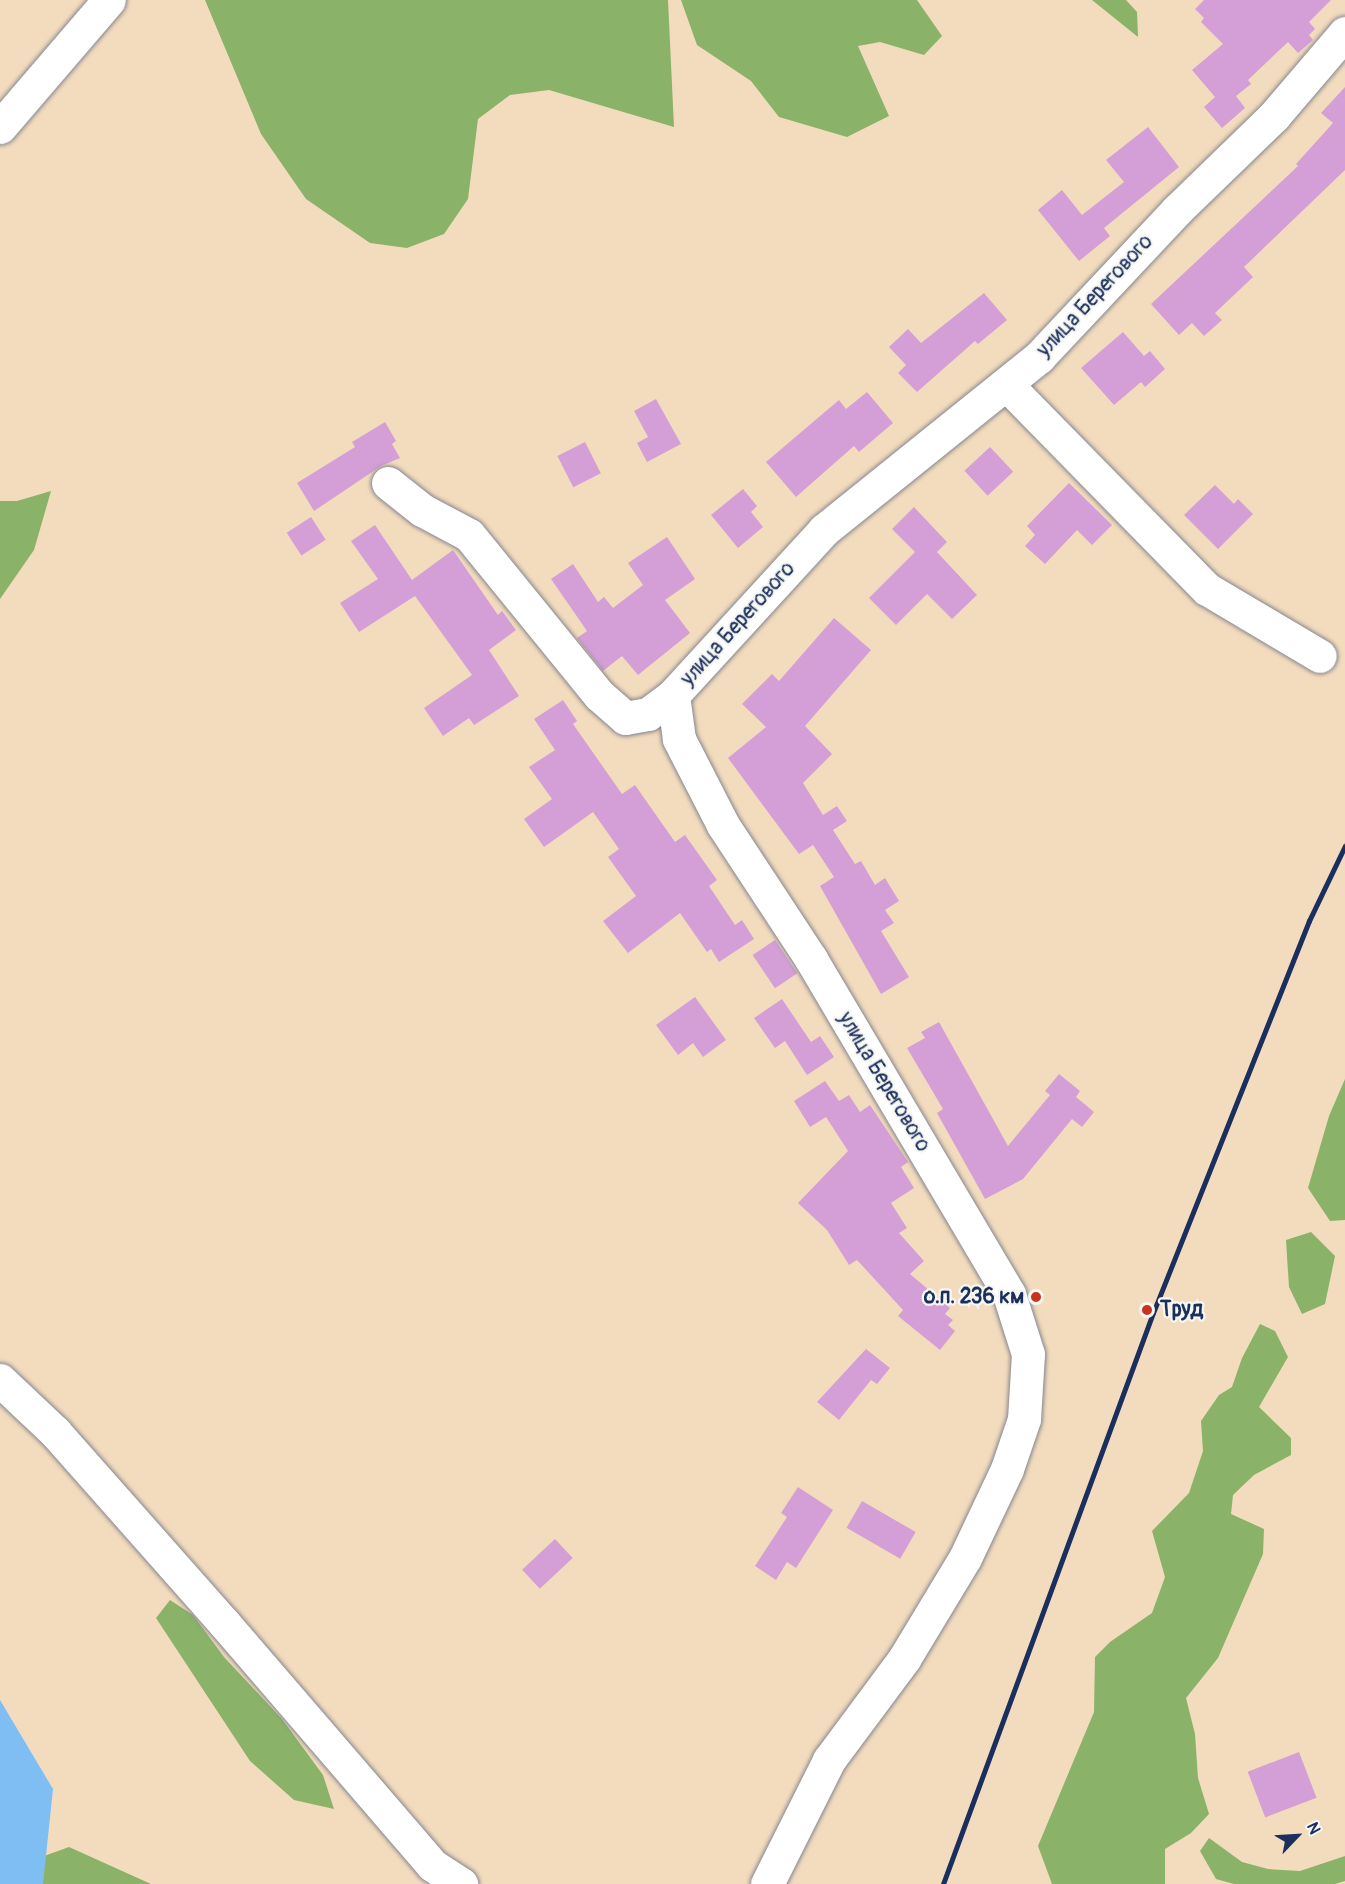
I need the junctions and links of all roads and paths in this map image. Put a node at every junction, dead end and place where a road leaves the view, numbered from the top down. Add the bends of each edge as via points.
1 (109, 0) edge
2 (1345, 33) edge
3 (0, 127) edge
4 (1006, 384) junction
5 (388, 483) dead end
6 (1320, 656) dead end
7 (673, 695) junction
8 (0, 1380) edge
9 (461, 1884) edge
10 (767, 1884) edge

1 - 3 street
2 - 4 street, улица Берегового via 1274,116 1177,210 1039,357
4 - 6 street via 1208,588
4 - 7 street, улица Берегового via 824,530
5 - 7 street via 423,510 469,535 599,694 624,718 648,714
7 - 10 street, улица Берегового via 679,739 723,825 811,959 1009,1294 1028,1354 1024,1419 1007,1469 965,1558 904,1659 829,1760
8 - 9 street via 55,1432 432,1865

